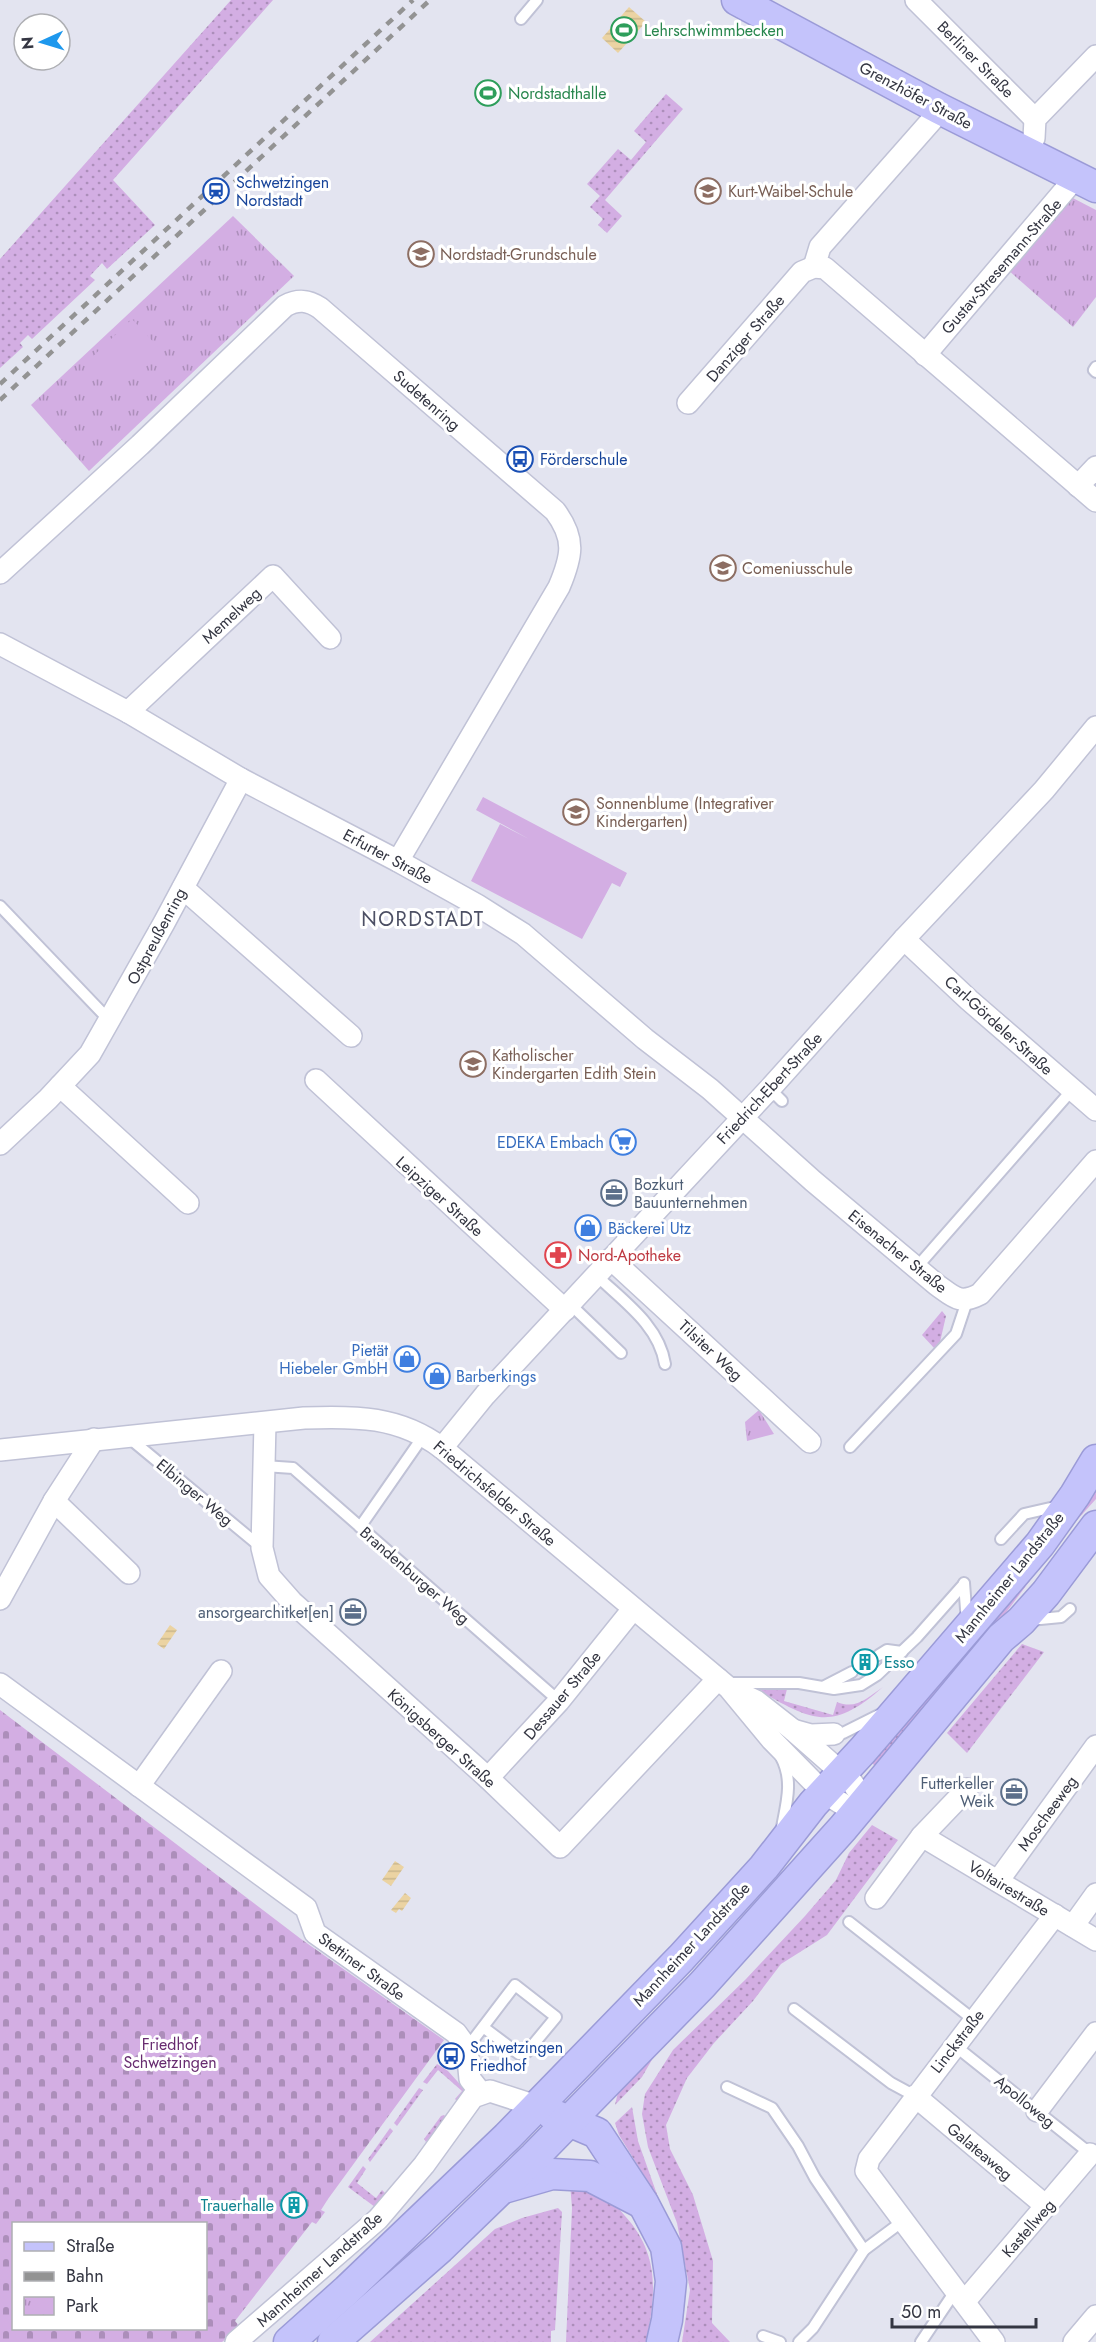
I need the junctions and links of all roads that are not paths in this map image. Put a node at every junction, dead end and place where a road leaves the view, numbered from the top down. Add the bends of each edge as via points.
1 (537, 0) edge
2 (737, 0) edge
3 (916, 0) edge
4 (521, 19) dead end
5 (1096, 56) edge
6 (938, 108) junction
7 (1035, 118) junction
8 (1028, 152) junction
9 (1086, 182) edge
10 (808, 269) junction
11 (925, 355) junction
12 (688, 403) dead end
13 (1096, 467) edge
14 (1078, 486) junction
15 (1096, 501) edge
16 (0, 573) edge
17 (330, 638) dead end
18 (0, 644) edge
19 (128, 712) junction
20 (1096, 727) edge
21 (241, 779) junction
22 (398, 861) junction
23 (183, 888) junction
24 (0, 906) edge
25 (904, 939) junction
26 (110, 1021) junction
27 (351, 1036) dead end
28 (316, 1080) dead end
29 (60, 1086) junction
30 (1072, 1090) junction
31 (1096, 1110) edge
32 (741, 1118) junction
33 (0, 1144) edge
34 (1096, 1161) edge
35 (188, 1203) dead end
36 (611, 1259) junction
37 (917, 1267) junction
38 (596, 1275) junction
39 (967, 1301) junction
40 (567, 1307) junction
41 (621, 1353) dead end
42 (665, 1364) dead end
43 (265, 1423) junction
44 (424, 1435) junction
45 (128, 1437) junction
46 (94, 1439) junction
47 (810, 1442) dead end
48 (850, 1447) dead end
49 (442, 1448) junction
50 (0, 1450) edge
51 (1096, 1460) edge
52 (264, 1466) junction
53 (54, 1501) junction
54 (1068, 1504) junction
55 (1096, 1526) edge
56 (360, 1527) junction
57 (1001, 1539) dead end
58 (262, 1548) junction
59 (129, 1573) dead end
60 (0, 1599) edge
61 (633, 1609) junction
62 (1065, 1613) dead end
63 (1021, 1621) junction
64 (968, 1628) junction
65 (902, 1652) junction
66 (879, 1654) dead end
67 (221, 1671) dead end
68 (852, 1672) dead end
69 (0, 1684) edge
70 (723, 1684) junction
71 (824, 1687) junction
72 (559, 1701) junction
73 (903, 1703) junction
74 (793, 1730) junction
75 (834, 1734) joint
76 (772, 1740) junction
77 (1096, 1746) edge
78 (488, 1778) junction
79 (832, 1783) junction
80 (139, 1786) junction
81 (967, 1789) dead end
82 (860, 1806) junction
83 (922, 1836) junction
84 (764, 1867) junction
85 (998, 1881) junction
86 (1096, 1894) edge
87 (876, 1898) dead end
88 (1064, 1920) junction
89 (849, 1922) dead end
90 (1096, 1940) edge
91 (681, 1958) junction
92 (794, 2009) dead end
93 (974, 2020) junction
94 (483, 2027) junction
95 (1096, 2032) edge
96 (954, 2045) junction
97 (467, 2048) junction
98 (727, 2087) dead end
99 (481, 2093) junction
100 (915, 2096) junction
101 (536, 2106) junction
102 (1037, 2111) junction
103 (568, 2122) junction
104 (1093, 2156) edge
105 (501, 2188) junction
106 (643, 2203) junction
107 (1046, 2206) junction
108 (903, 2221) junction
109 (864, 2250) junction
110 (961, 2295) junction
111 (1096, 2316) edge
112 (763, 2336) dead end
113 (236, 2342) edge
114 (289, 2342) edge
115 (333, 2342) edge
116 (662, 2342) edge
117 (780, 2342) edge
118 (800, 2342) edge
119 (921, 2342) edge
120 (994, 2342) edge
121 (1074, 2342) edge

1 - 4 lane
2 - 6 main road, Grenzhöfer Straße
3 - 7 street, Berliner Straße
5 - 7 street
6 - 8 main road, Grenzhöfer Straße
6 - 10 street via 932,120 820,247
7 - 8 street via 1034,138
8 - 9 main road, Grenzhöfer Straße
9 - 11 street, Gustav-Stresemann-Straße
10 - 11 street via 825,268
10 - 12 street, Danziger Straße
11 - 14 street
13 - 14 street
14 - 15 street
16 - 22 street, Sudetenring via 285,306 301,300 320,308 555,511 566,526 571,546 559,587
17 - 19 street, Memelweg via 273,576
18 - 19 street, Erfurter Straße
19 - 21 street, Erfurter Straße
20 - 25 street, Friedrich-Ebert-Straße via 1044,790
21 - 22 street, Erfurter Straße
21 - 23 street, Ostpreußenring
22 - 32 street, Erfurter Straße via 523,934
23 - 26 street, Ostpreußenring
23 - 27 street
24 - 26 lane
25 - 30 street, Carl-Gördeler-Straße
25 - 32 street, Friedrich-Ebert-Straße via 774,1097
26 - 29 street, Ostpreußenring via 90,1054
28 - 40 street, Leipziger Straße
29 - 33 street, Ostpreußenring
29 - 35 street
30 - 31 street, Carl-Gördeler-Straße
30 - 37 lane
32 - 36 street, Friedrich-Ebert-Straße
32 - 37 street, Eisenacher Straße
34 - 39 street, Eisenacher Straße via 980,1294
36 - 38 street, Friedrich-Ebert-Straße
36 - 47 street, Tilsiter Weg
37 - 39 street, Eisenacher Straße via 957,1299
38 - 40 street, Friedrich-Ebert-Straße
38 - 42 lane via 656,1336
39 - 48 lane via 956,1334
40 - 41 lane
40 - 49 street, Friedrich-Ebert-Straße
43 - 44 street, Friedrichsfelder Straße via 354,1417 382,1420
43 - 45 street, Friedrichsfelder Straße
43 - 52 street, Königsberger Straße
44 - 49 street, Friedrichsfelder Straße
44 - 56 lane
45 - 46 street, Friedrichsfelder Straße
45 - 58 lane, Elbinger Weg
46 - 50 street, Friedrichsfelder Straße
46 - 53 street
49 - 61 street, Friedrichsfelder Straße
51 - 54 main road, Mannheimer Landstraße
52 - 56 lane, Brandenburger Weg via 293,1468
52 - 58 street, Königsberger Straße
53 - 59 street
53 - 60 street
54 - 57 lane via 1024,1514
54 - 64 main road, Mannheimer Landstraße via 1040,1544
55 - 63 main road, Mannheimer Landstraße
56 - 72 lane, Brandenburger Weg
58 - 78 street, Königsberger Straße via 269,1576 292,1602
61 - 70 street, Friedrichsfelder Straße
61 - 72 street, Dessauer Straße
62 - 63 lane
63 - 82 main road, Mannheimer Landstraße via 1000,1638
64 - 65 lane via 964,1584
64 - 73 main road, Mannheimer Landstraße
65 - 66 lane via 887,1650
65 - 71 lane via 861,1685
67 - 80 street
68 - 71 lane
69 - 80 street, Stettiner Straße
70 - 71 lane via 799,1683
70 - 74 street, Friedrichsfelder Straße via 756,1701
70 - 76 street, Friedrichsfelder Straße
70 - 78 street, Königsberger Straße via 560,1847
72 - 78 street, Dessauer Straße
73 - 75 lane
73 - 79 main road, Mannheimer Landstraße
74 - 75 street, Friedrichsfelder Straße via 811,1735
74 - 79 street, Friedrichsfelder Straße
76 - 79 street, Friedrichsfelder Straße
76 - 84 lane via 784,1762 789,1789 781,1832
77 - 85 street, Moscheeweg
79 - 82 street, Friedrichsfelder Straße via 835,1802
79 - 84 main road, Mannheimer Landstraße
80 - 97 street, Stettiner Straße via 306,1908 315,1933 456,2033
81 - 83 street
82 - 103 main road, Mannheimer Landstraße via 709,1977
83 - 85 street, Voltairestraße
83 - 87 street
84 - 91 main road, Mannheimer Landstraße
85 - 88 street, Voltairestraße
86 - 88 street, Linckstraße
88 - 90 street, Voltairestraße
88 - 93 street, Linckstraße
89 - 93 lane
91 - 101 main road, Mannheimer Landstraße
91 - 103 main road via 660,2002 569,2097
92 - 100 lane via 891,2083
93 - 96 street, Linckstraße
94 - 94 lane via 515,1985 555,2017 527,2052 519,2054
94 - 97 lane
95 - 102 street
96 - 100 street, Linckstraße
96 - 102 lane, Apolloweg
97 - 99 street via 470,2079
98 - 109 lane via 772,2108
99 - 101 street via 490,2091
99 - 113 street, Mannheimer Landstraße via 454,2112 428,2153 395,2188 378,2219
100 - 107 street, Galateaweg
100 - 108 street, Linckstraße via 869,2159 866,2170
101 - 103 main road
101 - 114 main road, Mannheimer Landstraße
102 - 104 lane, Apolloweg
103 - 105 main road, Mannheimer Landstraße
103 - 106 main road via 597,2133
104 - 107 street, Kastellweg
105 - 106 main road via 552,2174 572,2174 590,2176
105 - 115 main road, Mannheimer Landstraße via 440,2248
106 - 116 main road via 666,2247 671,2281
107 - 110 street, Kastellweg
108 - 109 lane
108 - 110 street
109 - 118 lane
110 - 119 lane
110 - 120 street
111 - 121 street
112 - 117 lane

